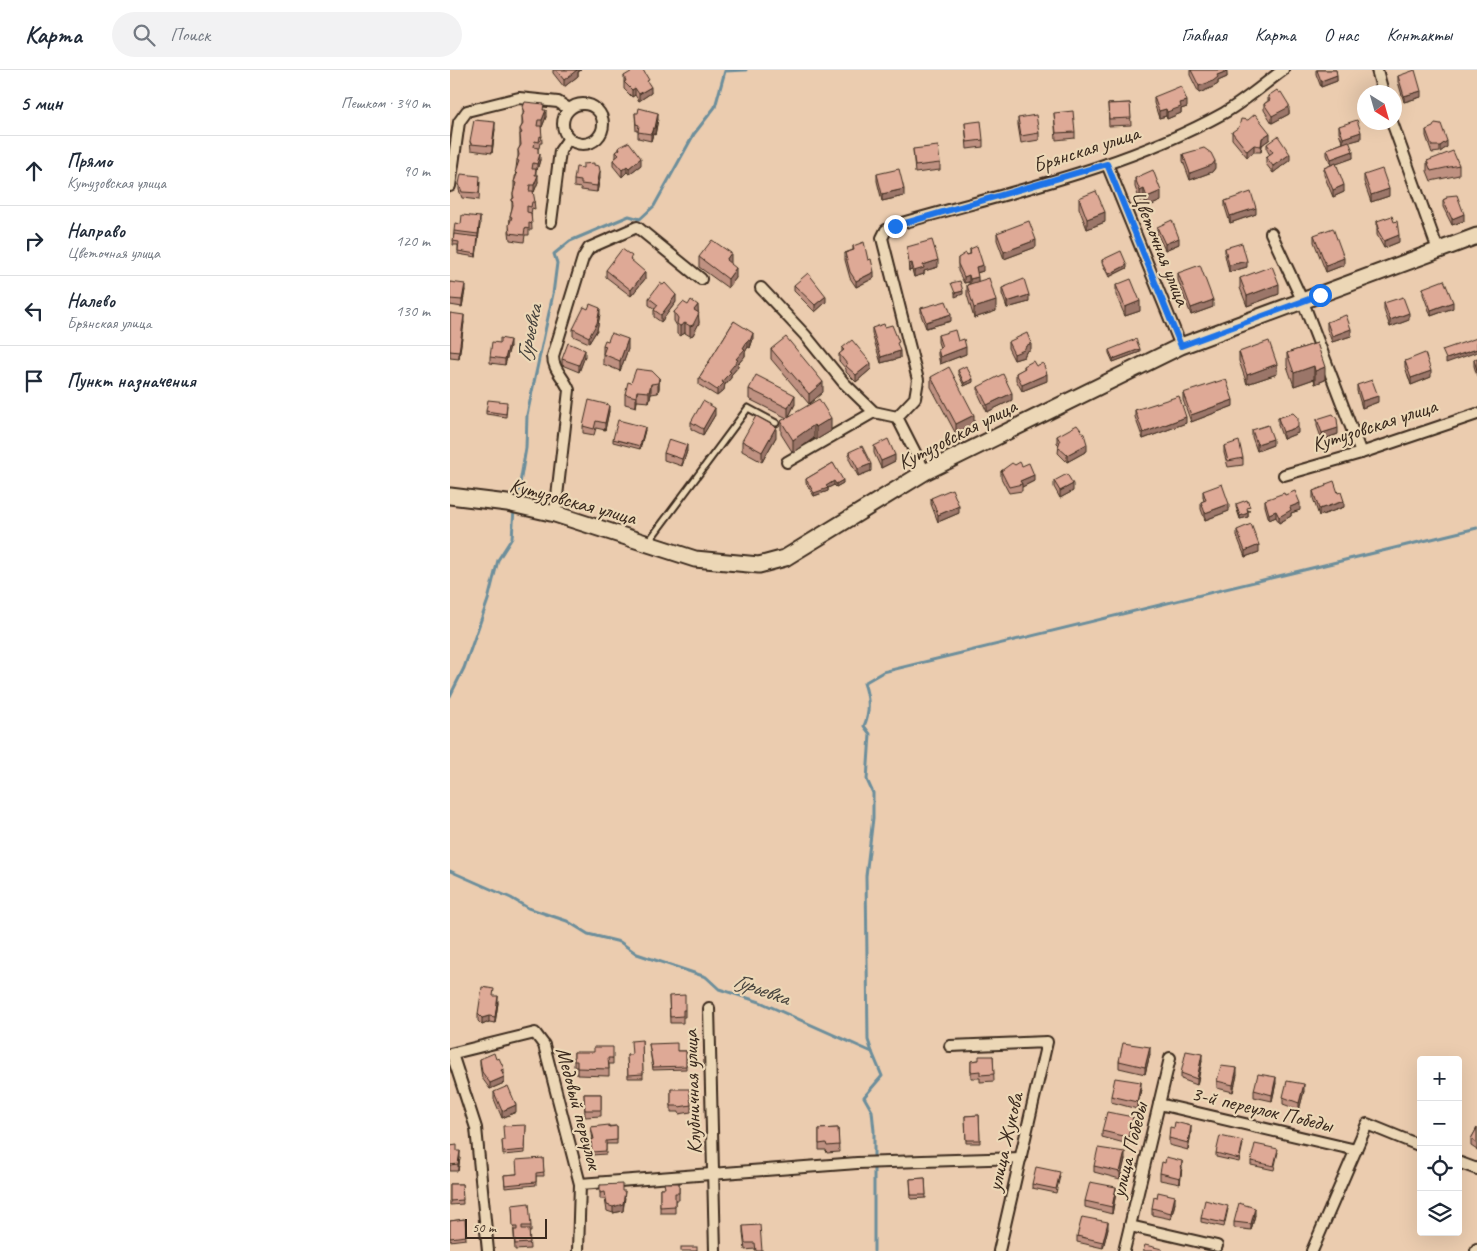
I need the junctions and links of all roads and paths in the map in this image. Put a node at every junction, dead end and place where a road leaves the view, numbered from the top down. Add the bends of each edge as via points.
1 (1282, 70) edge
2 (1376, 70) edge
3 (1381, 85) edge
4 (569, 109) junction
5 (1395, 130) edge
6 (569, 138) junction
7 (1107, 164) junction
8 (450, 186) edge
9 (551, 222) dead end
10 (1271, 233) dead end
11 (1477, 236) edge
12 (1438, 250) junction
13 (701, 279) dead end
14 (761, 288) dead end
15 (1303, 302) junction
16 (1181, 346) junction
17 (874, 412) junction
18 (1477, 414) edge
19 (897, 417) junction
20 (776, 423) dead end
21 (1361, 453) junction
22 (787, 462) dead end
23 (925, 472) junction
24 (1284, 475) dead end
25 (450, 496) edge
26 (555, 514) junction
27 (647, 544) junction
28 (709, 1008) dead end
29 (950, 1046) dead end
30 (451, 1054) edge
31 (1170, 1058) dead end
32 (1159, 1104) junction
33 (1417, 1144) edge
34 (1356, 1150) junction
35 (1021, 1158) junction
36 (1462, 1163) edge
37 (1477, 1169) edge
38 (580, 1184) junction
39 (1130, 1226) junction
40 (1217, 1246) dead end
41 (488, 1251) edge
42 (578, 1251) edge
43 (716, 1251) edge
44 (999, 1251) edge
45 (1124, 1251) edge
46 (1312, 1251) edge

1 - 7 street, Брянская улица via 1226,112 1170,140
2 - 3 street
4 - 6 street via 563,120
4 - 6 street via 580,104 592,106 601,114 603,127 597,138 586,144
4 - 8 street via 558,102 519,98 467,111 459,122
5 - 12 street
6 - 9 street via 560,152
7 - 16 street, Цветочная улица
7 - 19 street, Брянская улица via 886,230 882,238 918,380 915,398
10 - 15 street
11 - 12 street, Кутузовская улица
12 - 15 street, Кутузовская улица
13 - 26 street via 637,227 589,248 552,356 553,367 568,390
14 - 17 street via 844,383
15 - 16 street, Кутузовская улица
15 - 21 street
16 - 23 street, Кутузовская улица
17 - 19 street
17 - 22 street
18 - 21 street, Кутузовская улица
19 - 23 street
20 - 27 lane via 748,408
21 - 24 street, Кутузовская улица
23 - 27 street, Кутузовская улица via 785,558 759,565 695,560
25 - 26 street, Кутузовская улица via 513,504
26 - 27 street, Кутузовская улица
28 - 43 street, Клубничная улица
29 - 35 street, улица Жукова via 1047,1042
30 - 38 street, Медовый переулок via 535,1033 544,1045
30 - 41 street via 476,1128
31 - 32 street, улица Победы
32 - 34 street, 3-й переулок Победы
32 - 39 street, улица Победы
33 - 34 street via 1367,1124
34 - 46 street
35 - 38 street, Клубничная улица via 857,1163
35 - 44 street, улица Жукова
36 - 37 street
38 - 42 street, Медовый переулок
39 - 40 street
39 - 45 street, улица Победы

